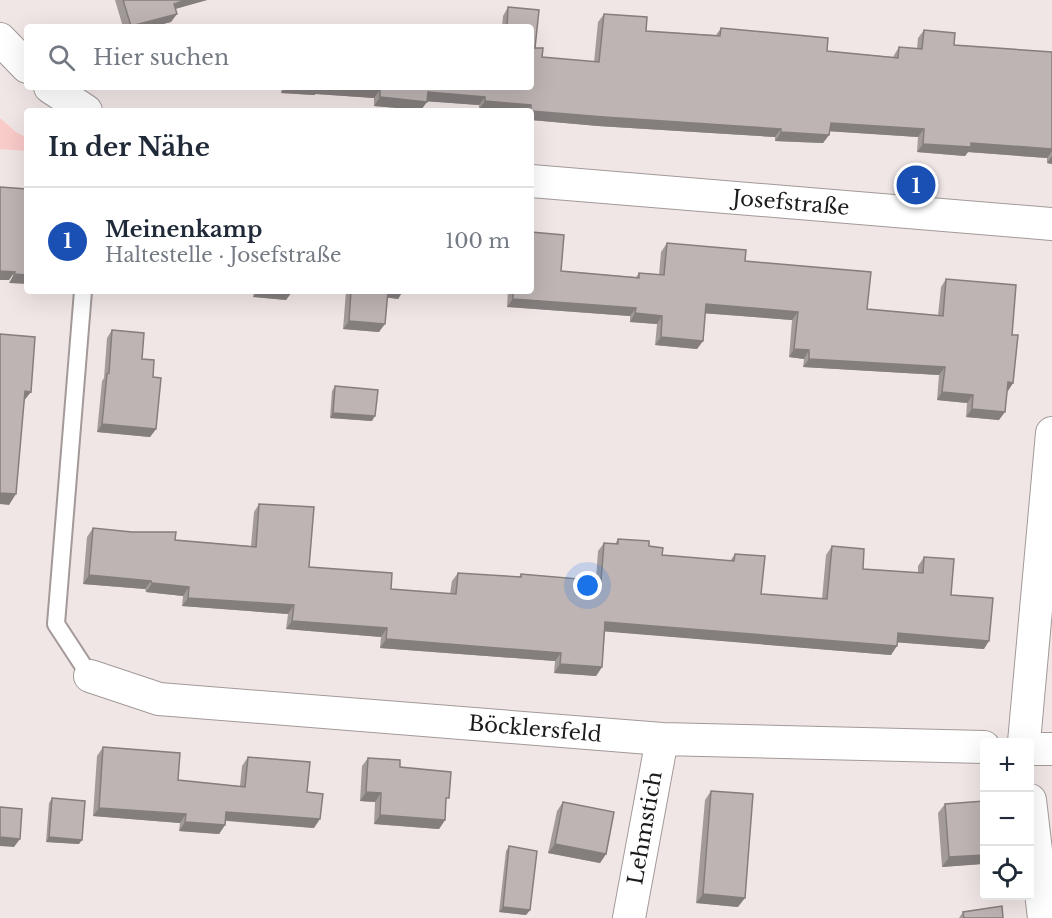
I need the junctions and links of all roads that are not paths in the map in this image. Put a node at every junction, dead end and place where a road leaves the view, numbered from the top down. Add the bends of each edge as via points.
1 (0, 39) edge
2 (24, 64) edge
3 (54, 90) edge
4 (82, 108) edge
5 (534, 181) edge
6 (1052, 224) edge
7 (83, 294) edge
8 (1052, 433) edge
9 (90, 676) joint
10 (1024, 738) edge
11 (662, 739) junction
12 (980, 747) edge
13 (1034, 748) edge
14 (1052, 749) edge
15 (1034, 839) edge
16 (629, 918) edge
17 (1044, 918) edge

1 - 2 street
3 - 4 street
5 - 6 street, Josefstraße
7 - 9 lane via 56,624
8 - 10 street
9 - 11 street, Böcklersfeld via 159,699
11 - 12 street, Böcklersfeld
11 - 16 street, Lehmstich
13 - 14 street
15 - 17 street

